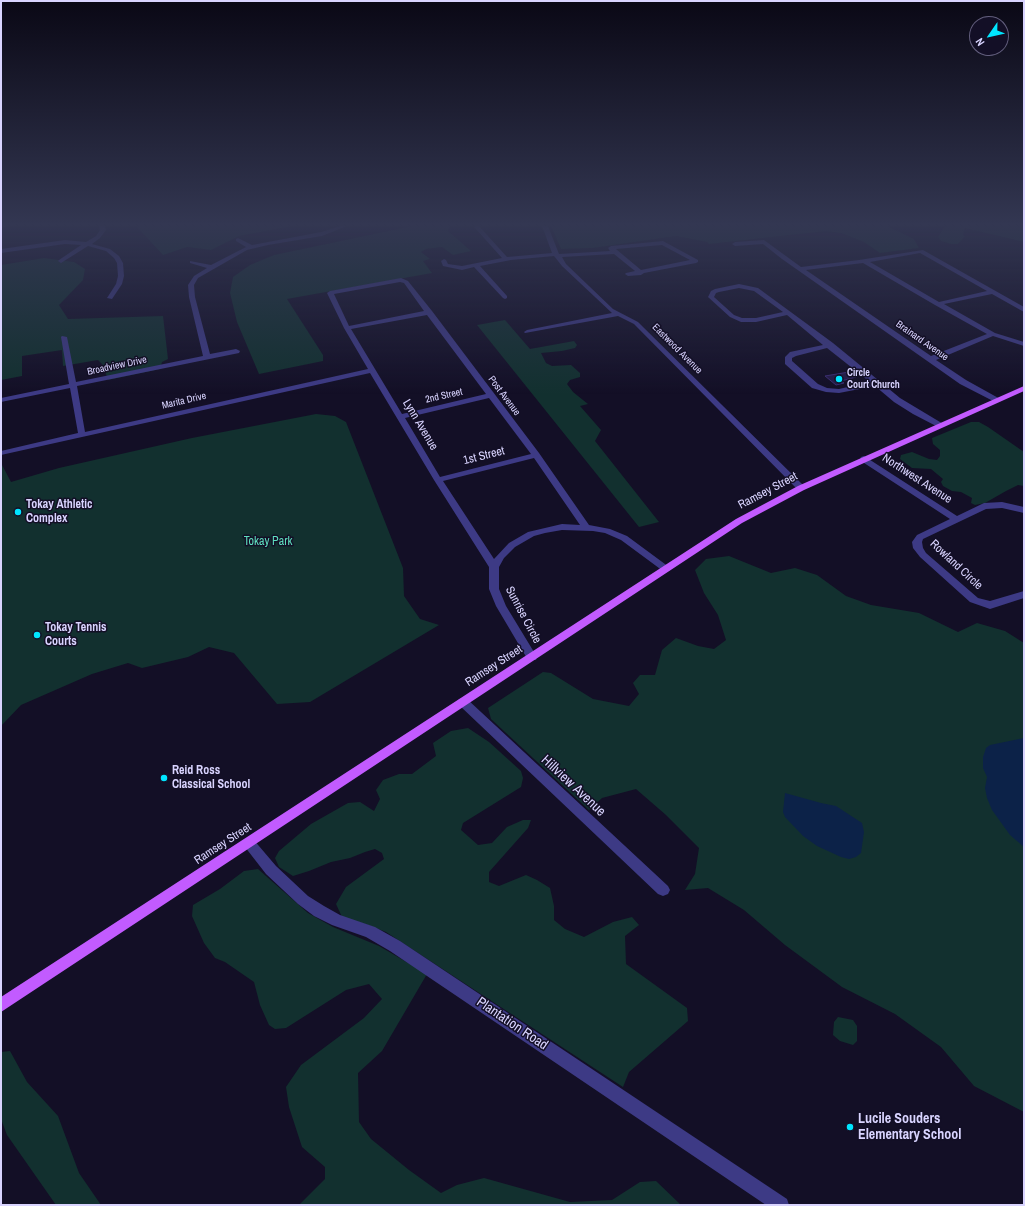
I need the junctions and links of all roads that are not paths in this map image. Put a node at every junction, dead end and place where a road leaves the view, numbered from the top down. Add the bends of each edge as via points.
1 (119, 282) edge
2 (193, 282) edge
3 (389, 282) edge
4 (406, 282) edge
5 (491, 282) edge
6 (582, 282) edge
7 (819, 282) edge
8 (900, 282) edge
9 (976, 282) edge
10 (993, 292) junction
11 (329, 293) joint
12 (505, 297) dead end
13 (110, 298) dead end
14 (937, 304) junction
15 (1024, 310) edge
16 (430, 312) junction
17 (788, 313) junction
18 (618, 314) junction
19 (347, 328) junction
20 (527, 332) dead end
21 (993, 334) junction
22 (64, 337) dead end
23 (1024, 344) edge
24 (830, 346) junction
25 (236, 351) dead end
26 (207, 357) junction
27 (931, 359) junction
28 (372, 370) junction
29 (877, 383) junction
30 (72, 386) junction
31 (1024, 388) edge
32 (491, 396) junction
33 (1, 400) edge
34 (998, 400) junction
35 (400, 417) junction
36 (941, 425) junction
37 (82, 435) junction
38 (1, 452) edge
39 (536, 455) junction
40 (864, 459) junction
41 (438, 480) junction
42 (800, 488) junction
43 (1024, 510) edge
44 (956, 519) junction
45 (586, 527) junction
46 (494, 567) junction
47 (666, 569) junction
48 (1024, 594) edge
49 (532, 657) junction
50 (463, 702) junction
51 (249, 843) junction
52 (663, 890) dead end
53 (1, 1005) edge
54 (780, 1205) edge

1 - 13 street
2 - 26 street via 192,297
3 - 11 street, Post Avenue
4 - 16 street, Post Avenue
5 - 12 street
6 - 18 street, Eastwood Avenue
7 - 27 street, Brainard Avenue
8 - 14 street
9 - 10 street
10 - 14 street
10 - 15 street
11 - 19 street, Lynn Avenue
14 - 21 street
16 - 19 street
16 - 32 street, Post Avenue
17 - 17 street via 756,289 749,287 717,290 711,295 713,300 738,319 752,320
17 - 24 street
18 - 20 street
18 - 42 street, Eastwood Avenue via 636,323
19 - 28 street, Lynn Avenue
21 - 23 street
21 - 27 street
22 - 30 street
24 - 29 street
24 - 29 street via 793,354 788,362 812,384 826,390 839,391
25 - 26 street, Broadview Drive
26 - 30 street, Broadview Drive
27 - 34 street, Brainard Avenue via 963,382
28 - 35 street, Lynn Avenue
28 - 37 street, Marita Drive
29 - 36 street via 906,406
30 - 33 street, Broadview Drive
30 - 37 street
31 - 34 main road, Ramsey Street
32 - 35 street, 2nd Street
32 - 39 street, Post Avenue
34 - 36 main road, Ramsey Street
35 - 41 street, Lynn Avenue
36 - 40 main road, Ramsey Street
37 - 38 street, Marita Drive
39 - 41 street, 1st Street
39 - 45 street, Post Avenue
40 - 42 main road, Ramsey Street
40 - 44 street, Northwest Avenue
41 - 46 street, Lynn Avenue
42 - 47 main road, Ramsey Street via 739,521
43 - 44 street, Northwest Avenue via 988,505
44 - 48 street, Rowland Circle via 918,539 917,545 921,552 969,597 979,603 990,605
45 - 46 street via 558,527 531,534 509,547
45 - 47 street via 624,538
46 - 49 street, Sunrise Circle via 493,582 497,596
47 - 49 main road, Ramsey Street
49 - 50 main road, Ramsey Street
50 - 51 main road, Ramsey Street
50 - 52 street, Hillview Avenue
51 - 53 main road, Ramsey Street
51 - 54 street, Plantation Road via 271,870 303,900 319,911 370,932 395,946

